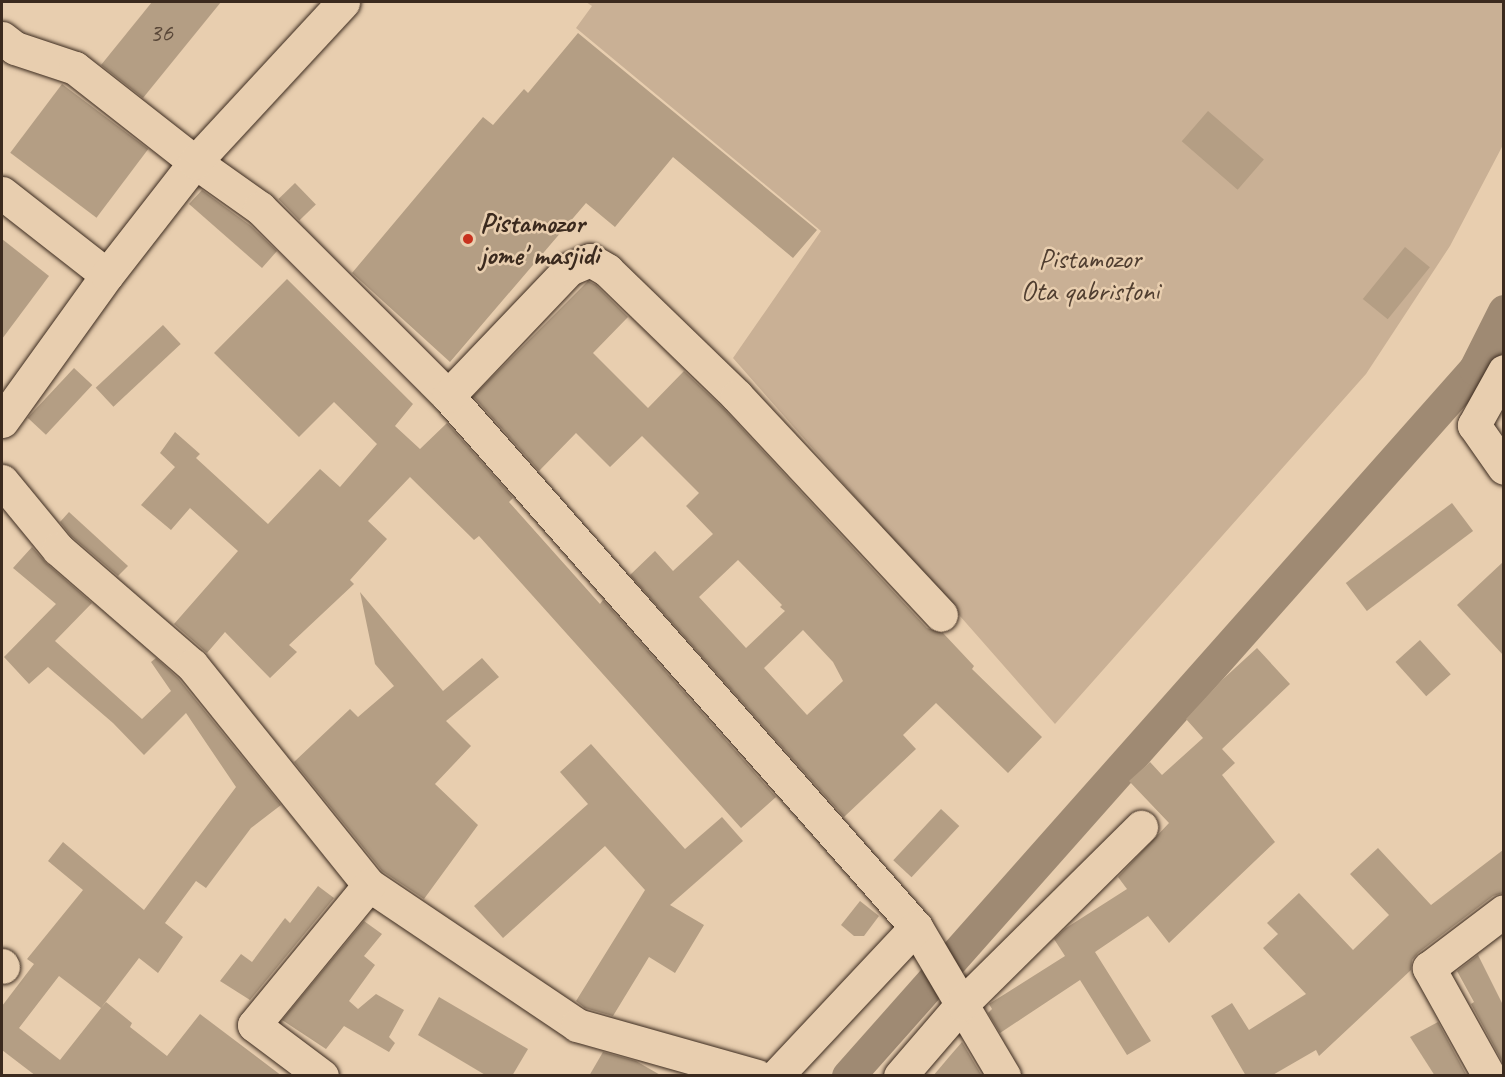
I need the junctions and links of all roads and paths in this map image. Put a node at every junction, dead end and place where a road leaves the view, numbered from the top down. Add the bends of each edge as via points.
1 (343, 2) edge
2 (2, 38) edge
3 (195, 162) junction
4 (2, 193) edge
5 (107, 275) junction
6 (1503, 371) edge
7 (448, 396) junction
8 (2, 421) edge
9 (1503, 468) edge
10 (2, 481) edge
11 (941, 615) dead end
12 (1141, 827) dead end
13 (369, 885) junction
14 (1503, 911) edge
15 (916, 927) junction
16 (962, 1004) junction
17 (322, 1076) edge
18 (757, 1076) edge
19 (776, 1076) edge
20 (900, 1076) edge
21 (1004, 1076) edge
22 (1490, 1076) edge

1 - 3 street
2 - 3 street via 15,48 75,68
3 - 5 street
3 - 7 street via 260,208
4 - 5 street
5 - 8 street
6 - 9 street via 1474,424
7 - 11 street via 569,269 590,260 607,270 736,396
7 - 15 street
10 - 13 street via 58,549 192,665
12 - 16 street
13 - 17 street via 254,1025
13 - 18 street via 577,1025
14 - 22 street via 1429,968
15 - 16 street
15 - 19 street
16 - 20 street
16 - 21 street

